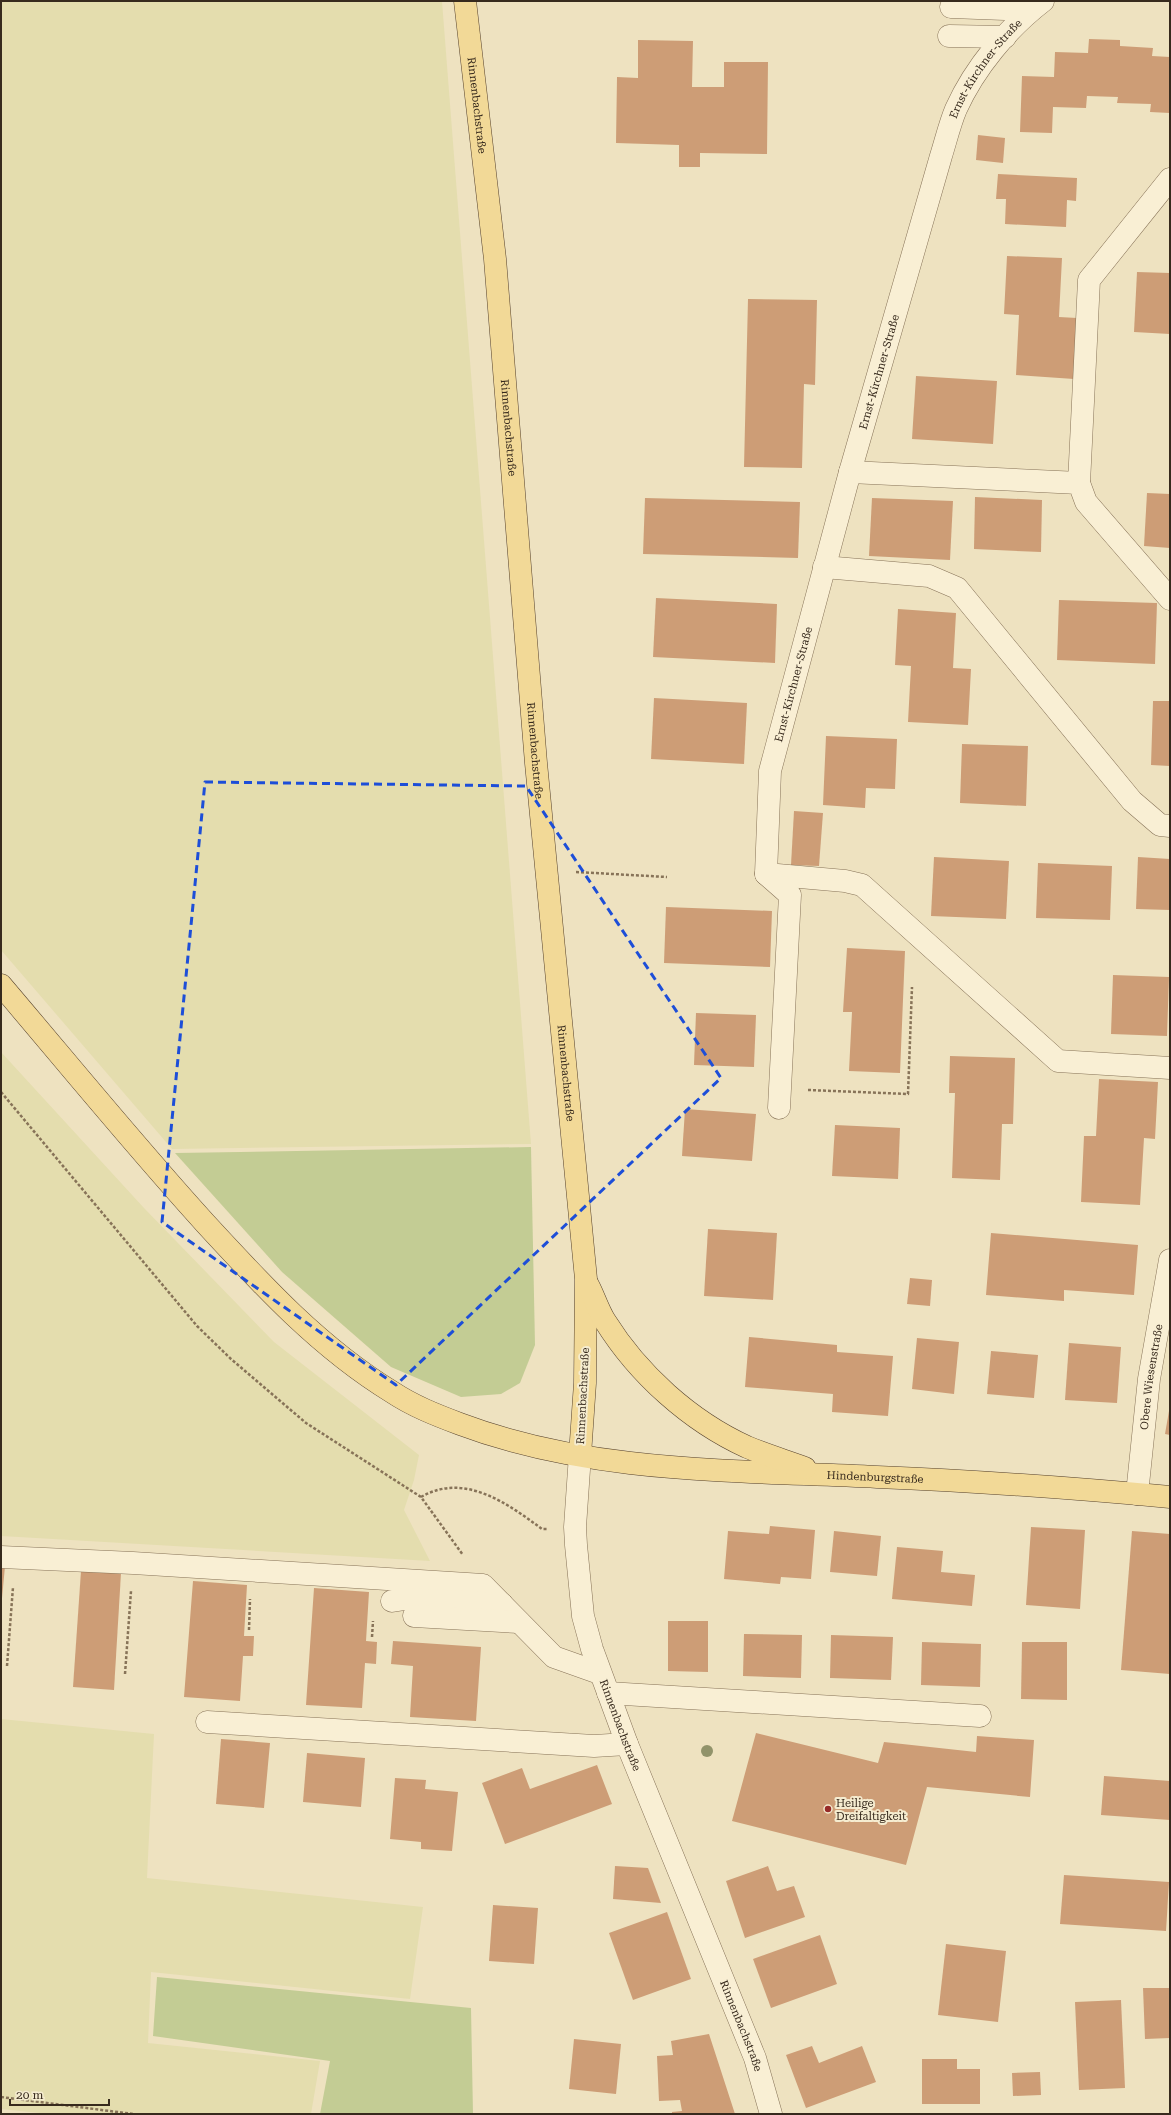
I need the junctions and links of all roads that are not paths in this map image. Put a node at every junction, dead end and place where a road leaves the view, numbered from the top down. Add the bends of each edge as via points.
1 (465, 1) edge
2 (1037, 5) edge
3 (951, 7) dead end
4 (949, 36) dead end
5 (1005, 37) junction
6 (1170, 179) edge
7 (850, 472) junction
8 (1080, 483) junction
9 (824, 567) junction
10 (1170, 599) edge
11 (1170, 826) edge
12 (766, 874) junction
13 (1, 985) edge
14 (1170, 1068) edge
15 (779, 1099) road end
16 (1170, 1260) edge
17 (586, 1279) junction
18 (580, 1455) junction
19 (823, 1475) junction
20 (1137, 1494) junction
21 (1170, 1497) edge
22 (8, 1558) edge
23 (392, 1601) dead end
24 (502, 1604) junction
25 (414, 1616) dead end
26 (519, 1622) junction
27 (599, 1673) junction
28 (608, 1693) junction
29 (980, 1716) dead end
30 (207, 1722) dead end
31 (627, 1744) junction
32 (771, 2114) edge

1 - 17 main road, Rinnenbachstraße via 495,259 536,762
2 - 3 street
2 - 5 street, Ernst-Kirchner-Straße
4 - 5 street
5 - 7 street, Ernst-Kirchner-Straße via 973,78 956,109
6 - 8 street via 1089,280
7 - 8 street
7 - 9 street, Ernst-Kirchner-Straße
8 - 10 street via 1086,502
9 - 11 street via 929,576 957,588 1132,801 1160,825
9 - 12 street, Ernst-Kirchner-Straße via 770,771
12 - 14 street via 850,881 862,885 1058,1062
12 - 15 street via 790,895
13 - 18 main road, Hindenburgstraße via 168,1182 258,1282 354,1366 391,1392 422,1409 500,1438
16 - 20 street, Obere Wiesenstraße via 1149,1379
17 - 18 main road, Rinnenbachstraße via 585,1383
17 - 19 main road via 609,1326 626,1350 663,1390 701,1420 747,1446
18 - 19 main road, Hindenburgstraße via 662,1468
18 - 27 street, Rinnenbachstraße via 575,1527 583,1616
19 - 20 main road, Hindenburgstraße
20 - 21 main road, Hindenburgstraße
22 - 24 street via 133,1563 483,1585
23 - 24 street via 404,1599
24 - 26 street
25 - 26 street
26 - 27 street via 554,1658
27 - 28 street, Rinnenbachstraße
28 - 29 street
28 - 31 street, Rinnenbachstraße
30 - 31 street via 594,1746
31 - 32 street, Rinnenbachstraße via 755,2058

